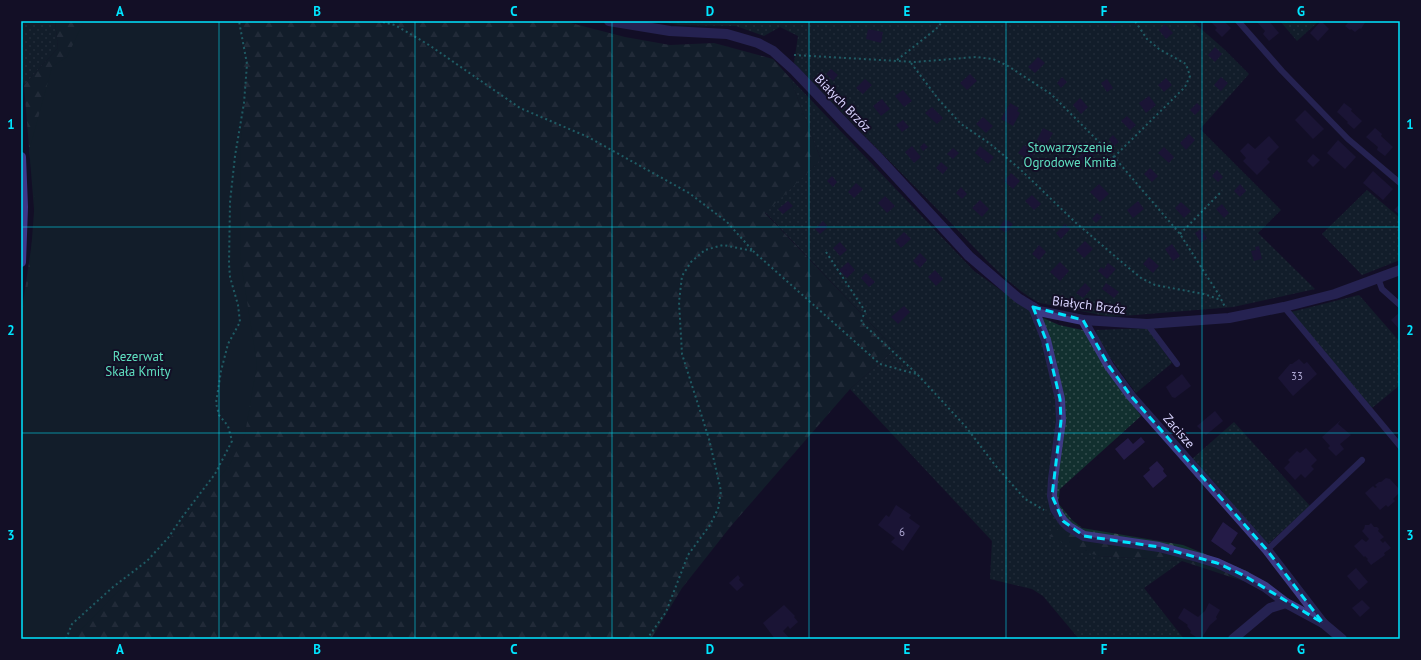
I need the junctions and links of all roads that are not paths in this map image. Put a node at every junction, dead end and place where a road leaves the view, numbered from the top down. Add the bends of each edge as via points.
1 (609, 21) edge
2 (1238, 21) edge
3 (21, 157) edge
4 (1400, 183) edge
5 (21, 262) edge
6 (1400, 270) edge
7 (1378, 278) junction
8 (1400, 305) edge
9 (1284, 307) junction
10 (1033, 308) junction
11 (1083, 320) junction
12 (1147, 324) junction
13 (1177, 364) dead end
14 (1400, 446) edge
15 (1362, 460) dead end
16 (1267, 550) junction
17 (1286, 603) junction
18 (1323, 623) junction
19 (1233, 639) edge
20 (1342, 639) edge

1 - 10 street, Białych Brzóz via 670,32 727,34 758,43 778,54 970,256
2 - 4 lane via 1348,139
3 - 5 main road
6 - 7 street, Białych Brzóz
7 - 8 lane via 1382,289
7 - 9 street, Białych Brzóz via 1335,294
9 - 12 street, Białych Brzóz via 1229,318
9 - 14 lane
10 - 11 street, Białych Brzóz
10 - 17 street via 1046,340 1060,399 1061,421 1052,488 1053,503 1058,516 1069,527 1084,536 1170,550 1217,563 1265,587
11 - 12 street, Białych Brzóz
11 - 16 street, Zacisze via 1109,366 1130,396
12 - 13 lane
15 - 16 lane
16 - 18 street, Zacisze
17 - 18 street
17 - 19 street via 1270,608
18 - 20 street, Zacisze

